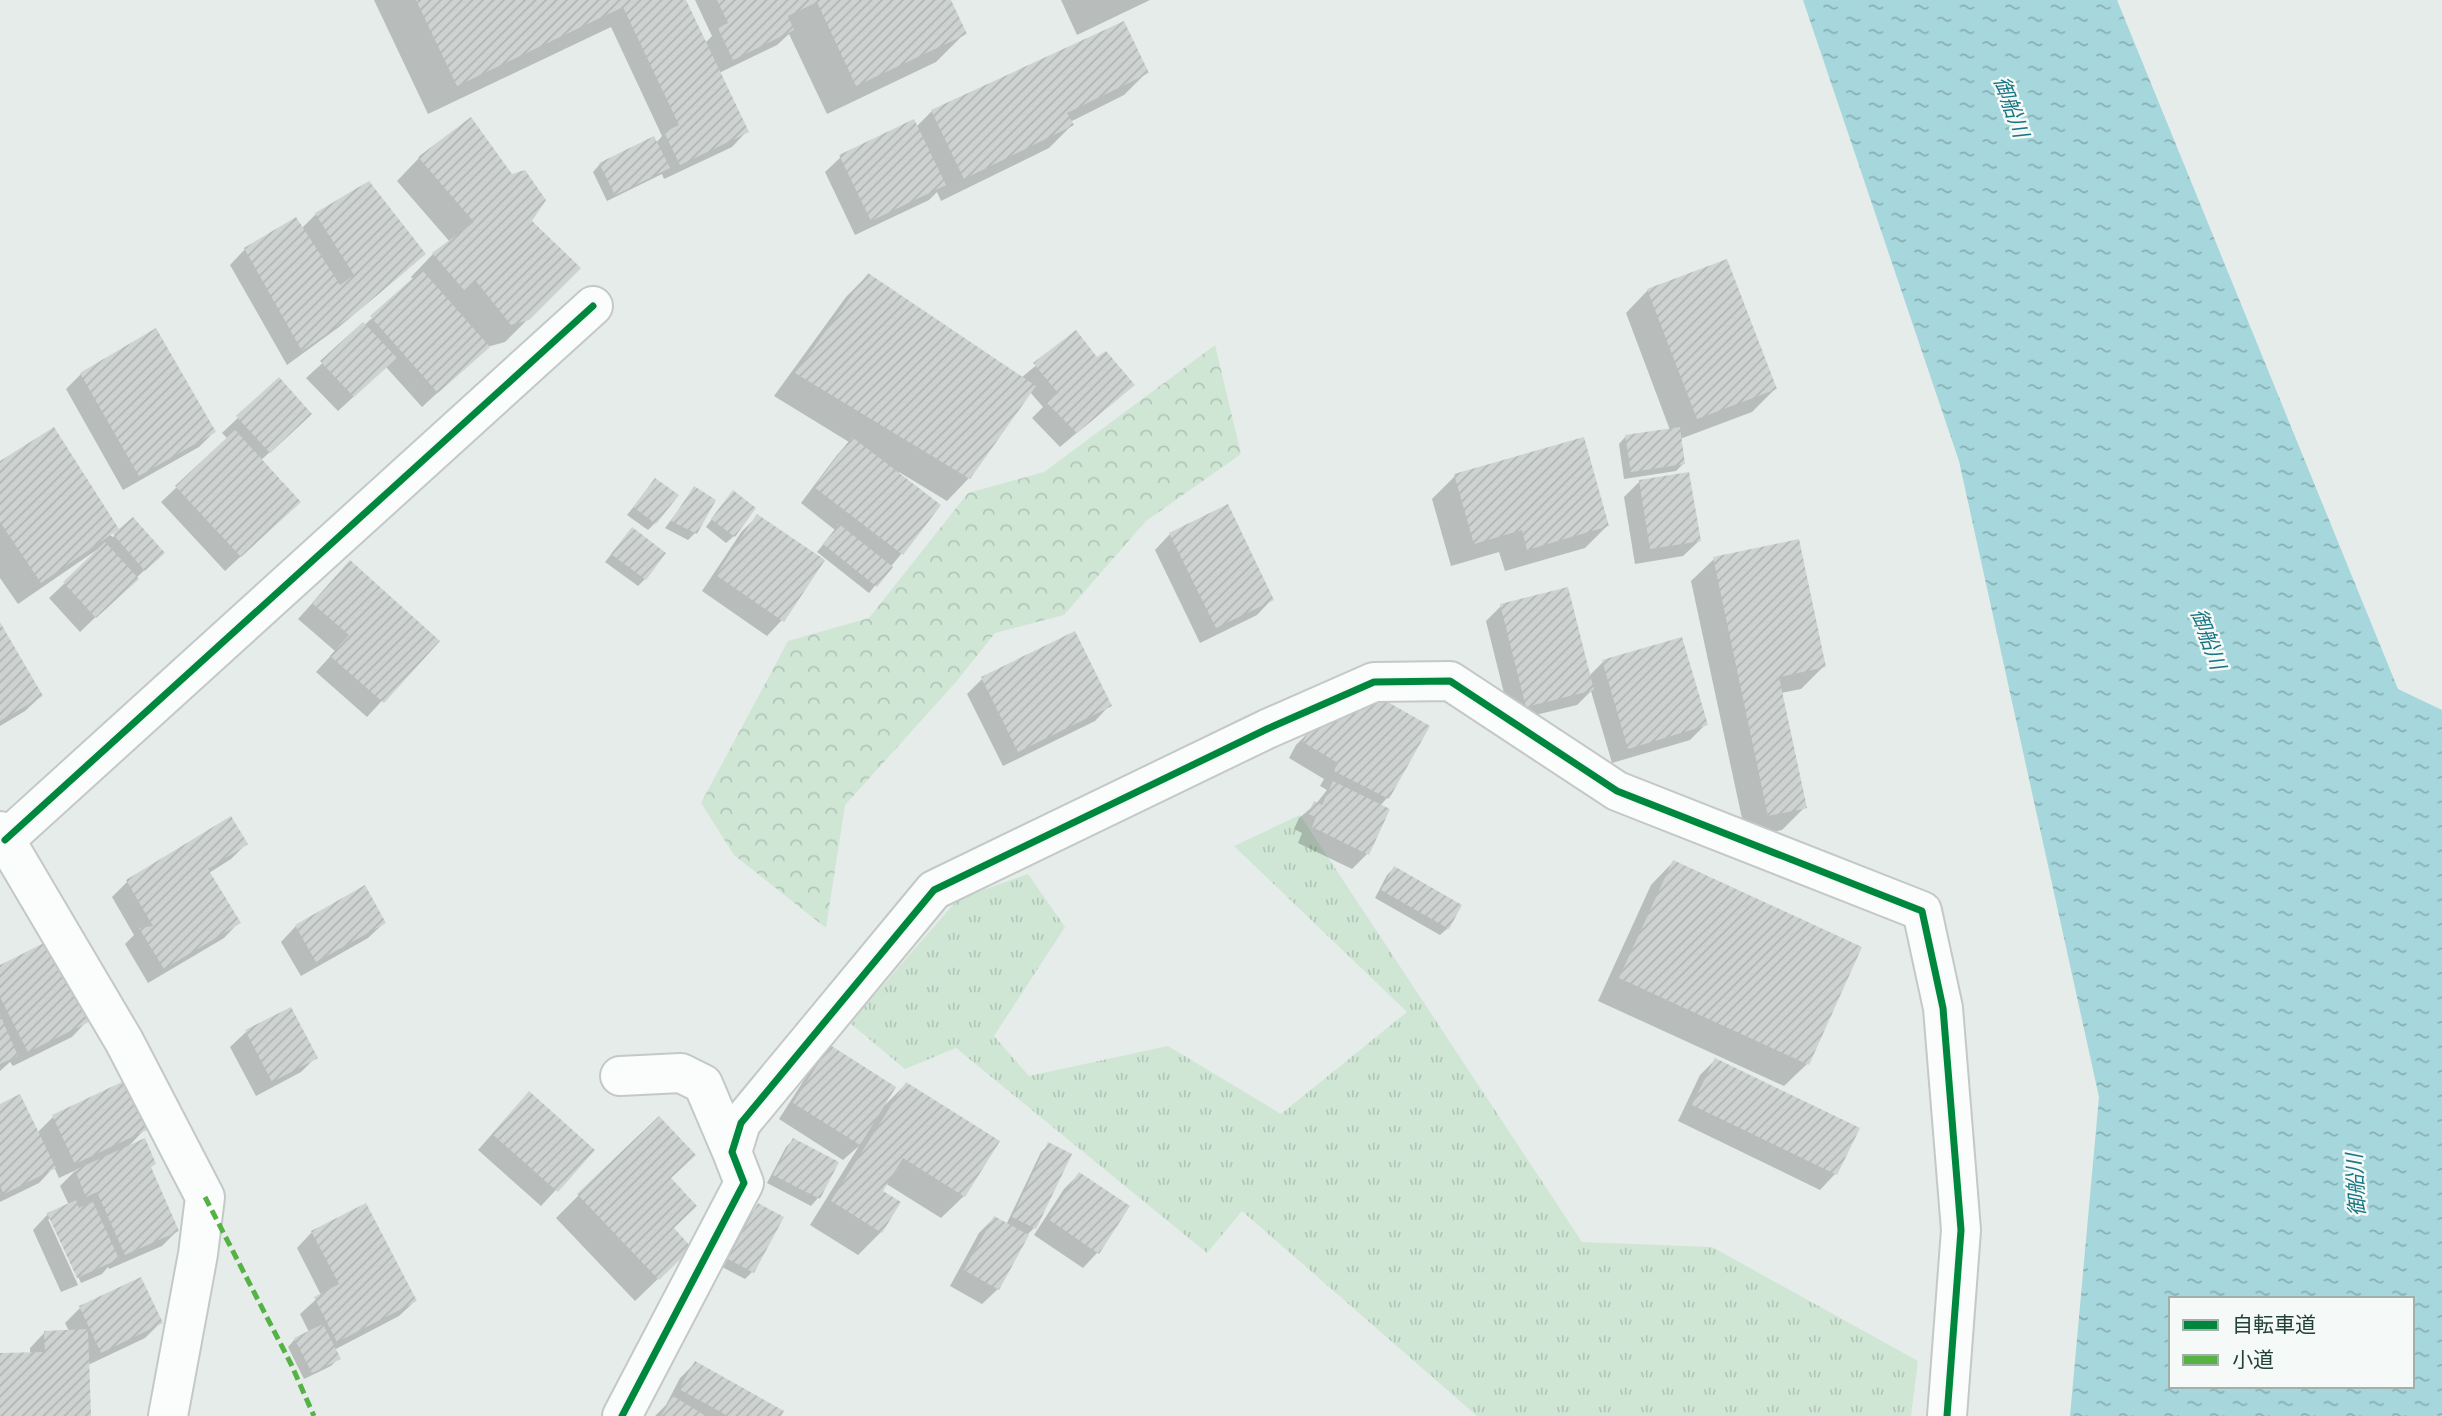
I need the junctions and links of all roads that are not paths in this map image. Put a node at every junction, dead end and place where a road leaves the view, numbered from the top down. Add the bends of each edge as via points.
1 (593, 306) dead end
2 (3, 836) edge
3 (620, 1076) dead end
4 (733, 1152) junction
5 (168, 1416) edge
6 (622, 1416) edge
7 (1947, 1416) edge

1 - 2 street
2 - 5 street via 124,1041 205,1197
3 - 4 street via 681,1073 704,1084
4 - 6 street via 744,1183
4 - 7 street via 741,1123 934,890 1374,682 1450,681 1617,791 1922,911 1943,1008 1961,1230

